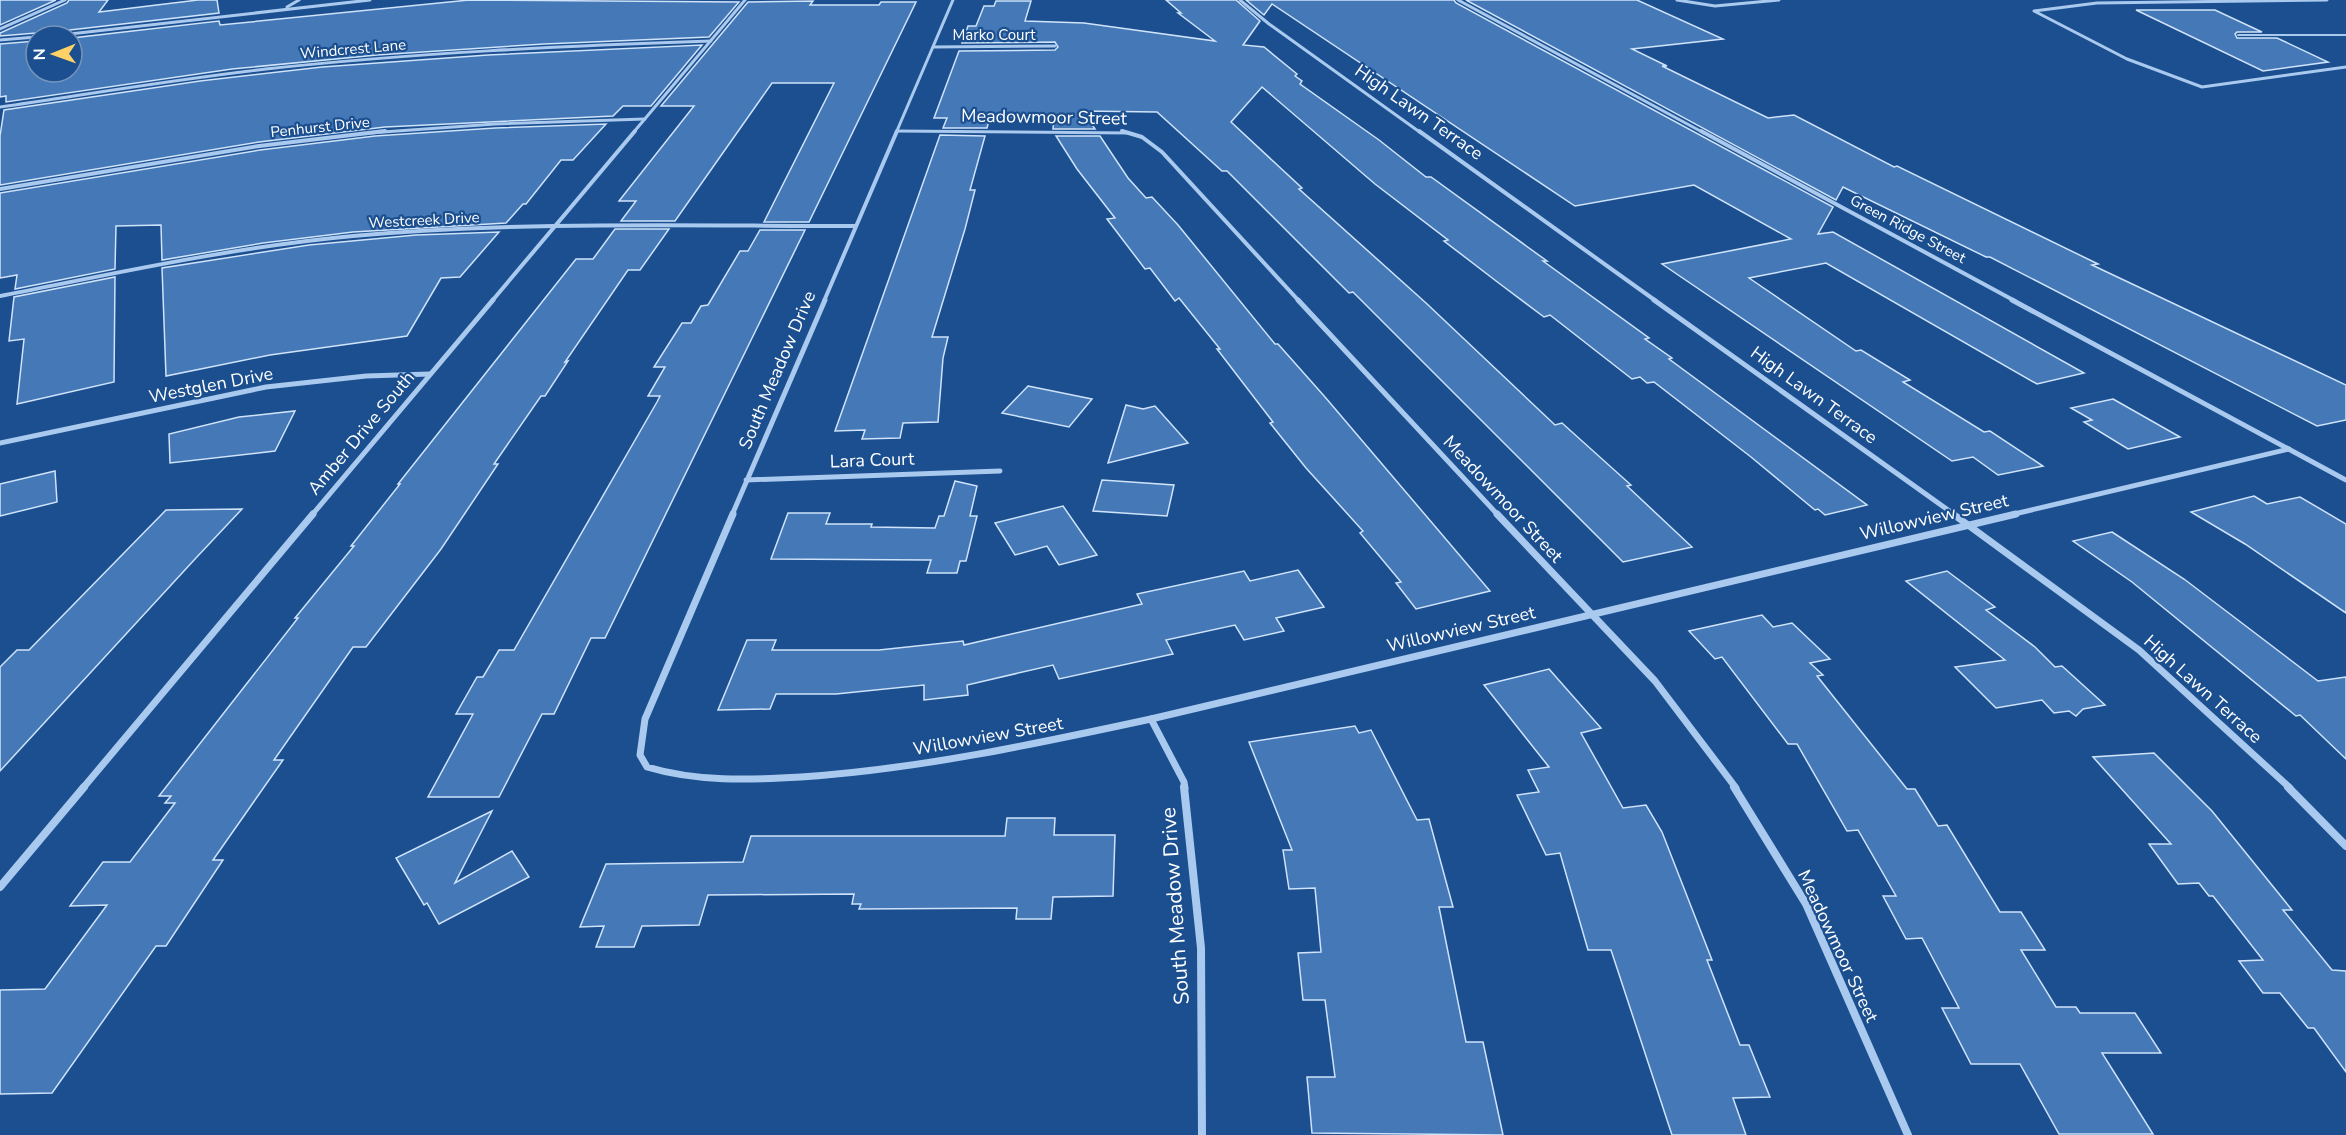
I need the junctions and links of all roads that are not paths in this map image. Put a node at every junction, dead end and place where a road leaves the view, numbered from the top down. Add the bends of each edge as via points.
1 (65, 0) edge
2 (299, 0) edge
3 (370, 0) edge
4 (745, 0) edge
5 (953, 0) edge
6 (1240, 0) edge
7 (1458, 0) edge
8 (1677, 0) edge
9 (1779, 0) edge
10 (2327, 0) edge
11 (284, 8) junction
12 (0, 29) edge
13 (84, 32) edge
14 (2238, 35) dead end
15 (2346, 35) edge
16 (24, 39) edge
17 (0, 40) edge
18 (711, 41) junction
19 (1055, 46) dead end
20 (933, 47) junction
21 (2346, 67) edge
22 (0, 107) edge
23 (645, 119) junction
24 (897, 131) junction
25 (0, 189) edge
26 (855, 226) junction
27 (554, 228) junction
28 (0, 296) edge
29 (430, 374) junction
30 (0, 443) edge
31 (2289, 449) junction
32 (1000, 471) dead end
33 (746, 480) junction
34 (2346, 480) edge
35 (1967, 524) junction
36 (1590, 614) junction
37 (1151, 719) junction
38 (640, 755) joint
39 (2346, 846) edge
40 (0, 886) edge
41 (1202, 1135) edge
42 (1908, 1135) edge

1 - 12 street
2 - 11 street
3 - 11 street
4 - 18 street, Amber Drive South
5 - 20 street, South Meadow Drive
6 - 35 street, High Lawn Terrace
7 - 31 street, Green Ridge Street
8 - 9 street via 1705,6
10 - 21 street via 2097,3 2034,11 2127,58 2202,87
11 - 13 street
14 - 15 lane
16 - 17 street
18 - 22 street, Windcrest Lane via 546,46 262,69
18 - 23 street, Amber Drive South
19 - 20 street, Marko Court
20 - 24 street, South Meadow Drive
23 - 25 street, Penhurst Drive via 525,122 346,135
23 - 27 street, Amber Drive South
24 - 26 street, South Meadow Drive
24 - 36 street, Meadowmoor Street via 1121,131 1154,141
26 - 27 street, Westcreek Drive
26 - 33 street, South Meadow Drive
27 - 28 street, Westcreek Drive via 442,230 303,241
27 - 29 street, Amber Drive South
29 - 30 street, Westglen Drive via 366,376 266,387
29 - 40 street, Amber Drive South
31 - 34 street, Green Ridge Street
31 - 35 street, Willowview Street
32 - 33 street, Lara Court
33 - 38 street, South Meadow Drive via 645,719
35 - 36 street, Willowview Street
35 - 39 street, High Lawn Terrace via 2139,650 2279,777
36 - 37 street, Willowview Street
36 - 42 street, Meadowmoor Street via 1655,681 1743,798 1806,904
37 - 38 street, Willowview Street via 1008,750 834,776 704,779 647,768
37 - 41 street, South Meadow Drive via 1184,783 1201,948

